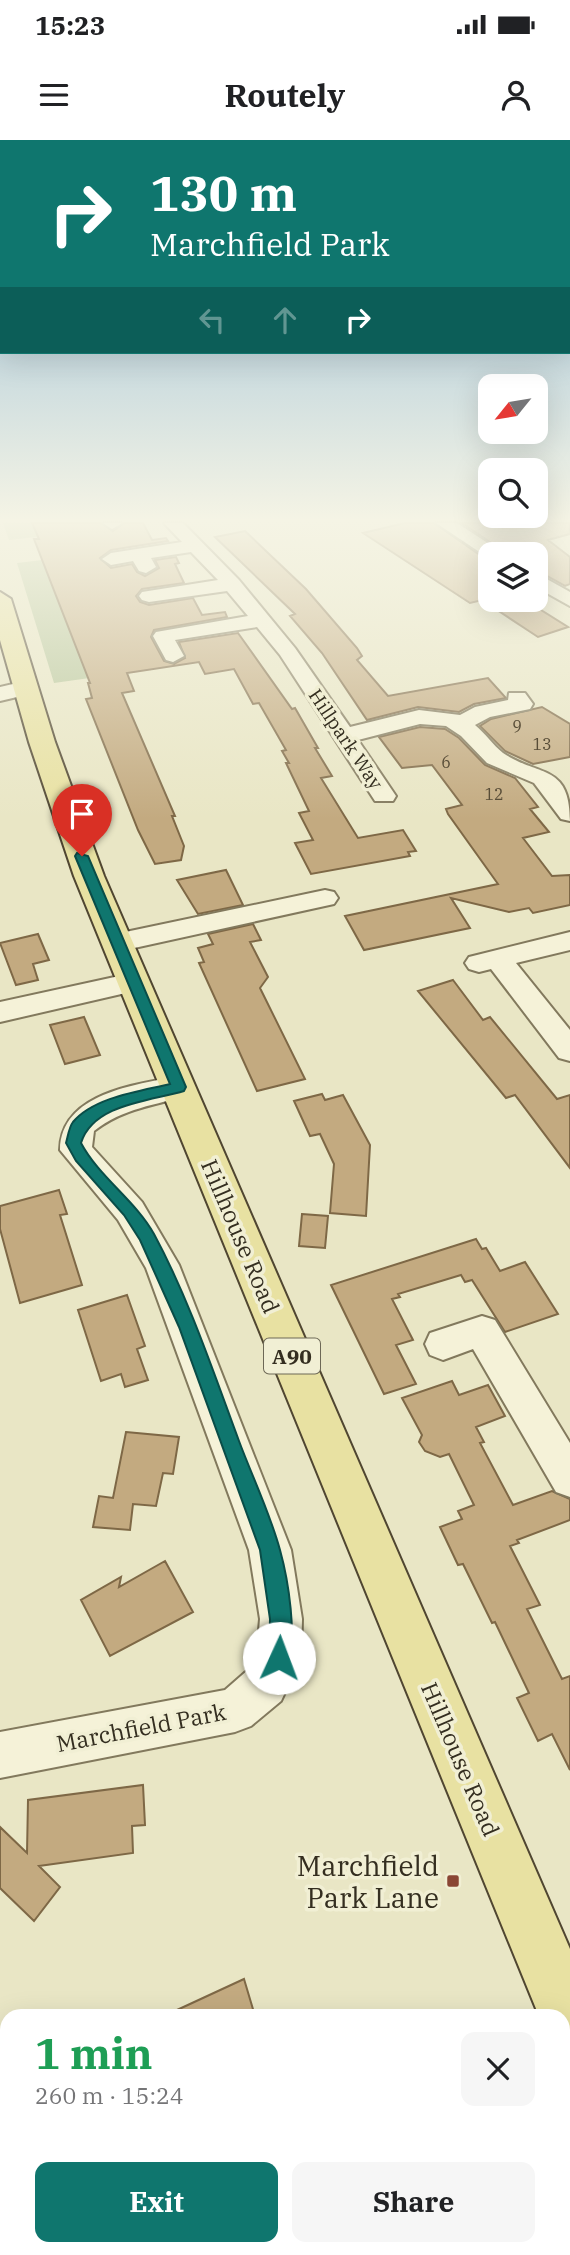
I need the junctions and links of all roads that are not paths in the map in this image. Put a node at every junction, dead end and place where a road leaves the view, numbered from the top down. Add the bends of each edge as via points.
1 (3, 622) edge
2 (257, 622) edge
3 (263, 622) edge
4 (173, 656) dead end
5 (13, 691) edge
6 (517, 698) dead end
7 (460, 724) junction
8 (345, 735) junction
9 (384, 796) dead end
10 (570, 814) edge
11 (325, 898) dead end
12 (570, 942) edge
13 (116, 943) junction
14 (133, 982) junction
15 (0, 1012) edge
16 (570, 1051) edge
17 (179, 1087) junction
18 (443, 1344) dead end
19 (570, 1479) edge
20 (0, 1755) edge
21 (565, 2009) edge

1 - 5 main road, Hillhouse Road / A90
2 - 4 street via 210,639 163,636
3 - 8 street, Hillpark Way
5 - 13 main road, Hillhouse Road / A90
6 - 7 street via 522,704 483,712
7 - 8 street via 441,717 419,717
7 - 10 street via 495,758 542,778
8 - 9 street, Hillpark Way
11 - 13 street
12 - 16 street via 487,961
13 - 14 main road, Hillhouse Road / A90
14 - 15 street
14 - 17 main road, Hillhouse Road / A90
17 - 20 street, Marchfield Park via 125,1100 98,1112 79,1125 74,1143 147,1237 188,1327 270,1550 281,1619 279,1658 265,1685 234,1710
17 - 21 main road, Hillhouse Road / A90
18 - 19 street via 482,1331

